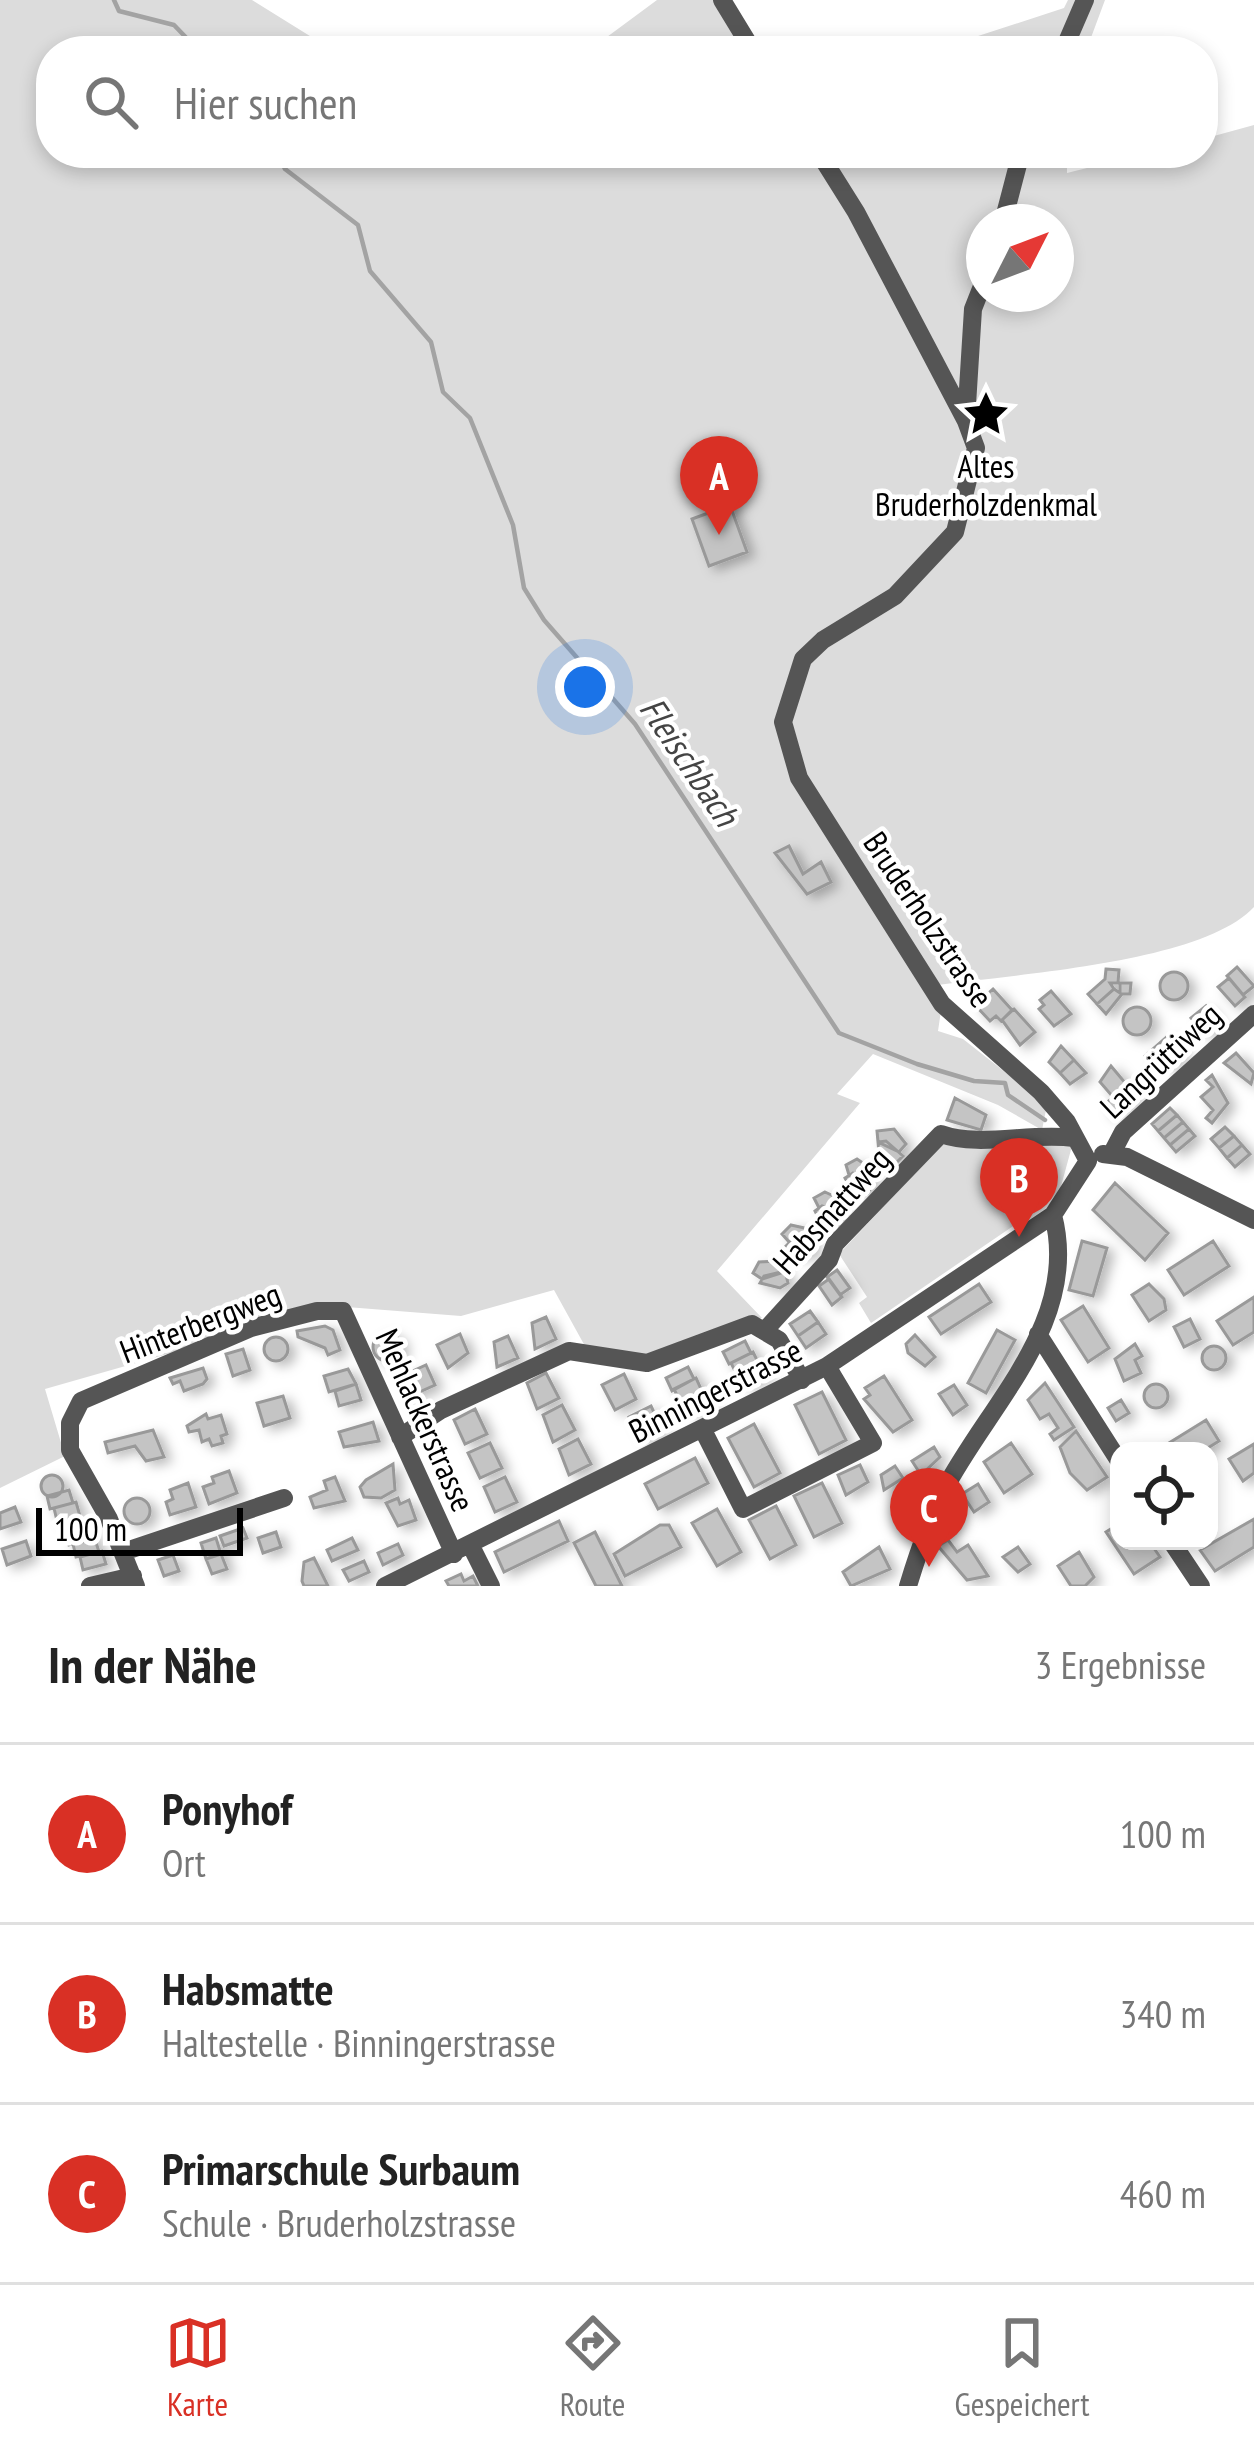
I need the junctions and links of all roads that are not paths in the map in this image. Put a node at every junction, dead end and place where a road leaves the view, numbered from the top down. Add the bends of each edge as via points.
1 (722, 0) edge
2 (1084, 0) edge
3 (744, 36) edge
4 (1069, 36) edge
5 (828, 168) edge
6 (1017, 168) edge
7 (1008, 204) edge
8 (973, 312) edge
9 (966, 421) junction
10 (1254, 1014) edge
11 (1074, 1138) junction
12 (1112, 1153) junction
13 (1088, 1161) junction
14 (1053, 1214) junction
15 (1254, 1220) edge
16 (343, 1311) joint
17 (767, 1328) junction
18 (1039, 1334) junction
19 (827, 1366) junction
20 (802, 1380) junction
21 (703, 1430) junction
22 (400, 1437) junction
23 (1110, 1447) edge
24 (284, 1498) dead end
25 (463, 1550) junction
26 (1177, 1550) edge
27 (124, 1552) junction
28 (135, 1581) edge
29 (90, 1586) edge
30 (386, 1586) edge
31 (491, 1586) edge
32 (908, 1586) edge
33 (1201, 1586) edge

1 - 3 street
2 - 4 street
5 - 9 street
6 - 7 street
8 - 9 street, Bruderholzstrasse
9 - 11 street, Bruderholzstrasse via 976,448 955,532 895,596 823,640 797,672 783,722 799,778 942,1004 1041,1092
10 - 12 street, Langrüttiweg via 1123,1132
11 - 13 street, Bruderholzstrasse
11 - 17 street, Habsmattweg via 1007,1135 964,1143 941,1134
12 - 13 street
12 - 15 street
13 - 14 street
14 - 18 street via 1061,1245 1057,1281
14 - 19 street, Binningerstrasse
16 - 22 street, Mehlackerstrasse
16 - 27 street, Hinterbergweg via 251,1328 81,1401 70,1450
17 - 20 street
17 - 22 street via 737,1328 647,1363 568,1352
18 - 23 street
18 - 32 street via 945,1488
19 - 20 street, Binningerstrasse
19 - 21 street via 873,1443 743,1509
20 - 21 street, Binningerstrasse
21 - 25 street, Binningerstrasse
22 - 25 street, Mehlackerstrasse
24 - 27 street
25 - 30 street, Binningerstrasse
25 - 31 street, Mehlackerstrasse
26 - 33 street
27 - 28 street
28 - 29 street

